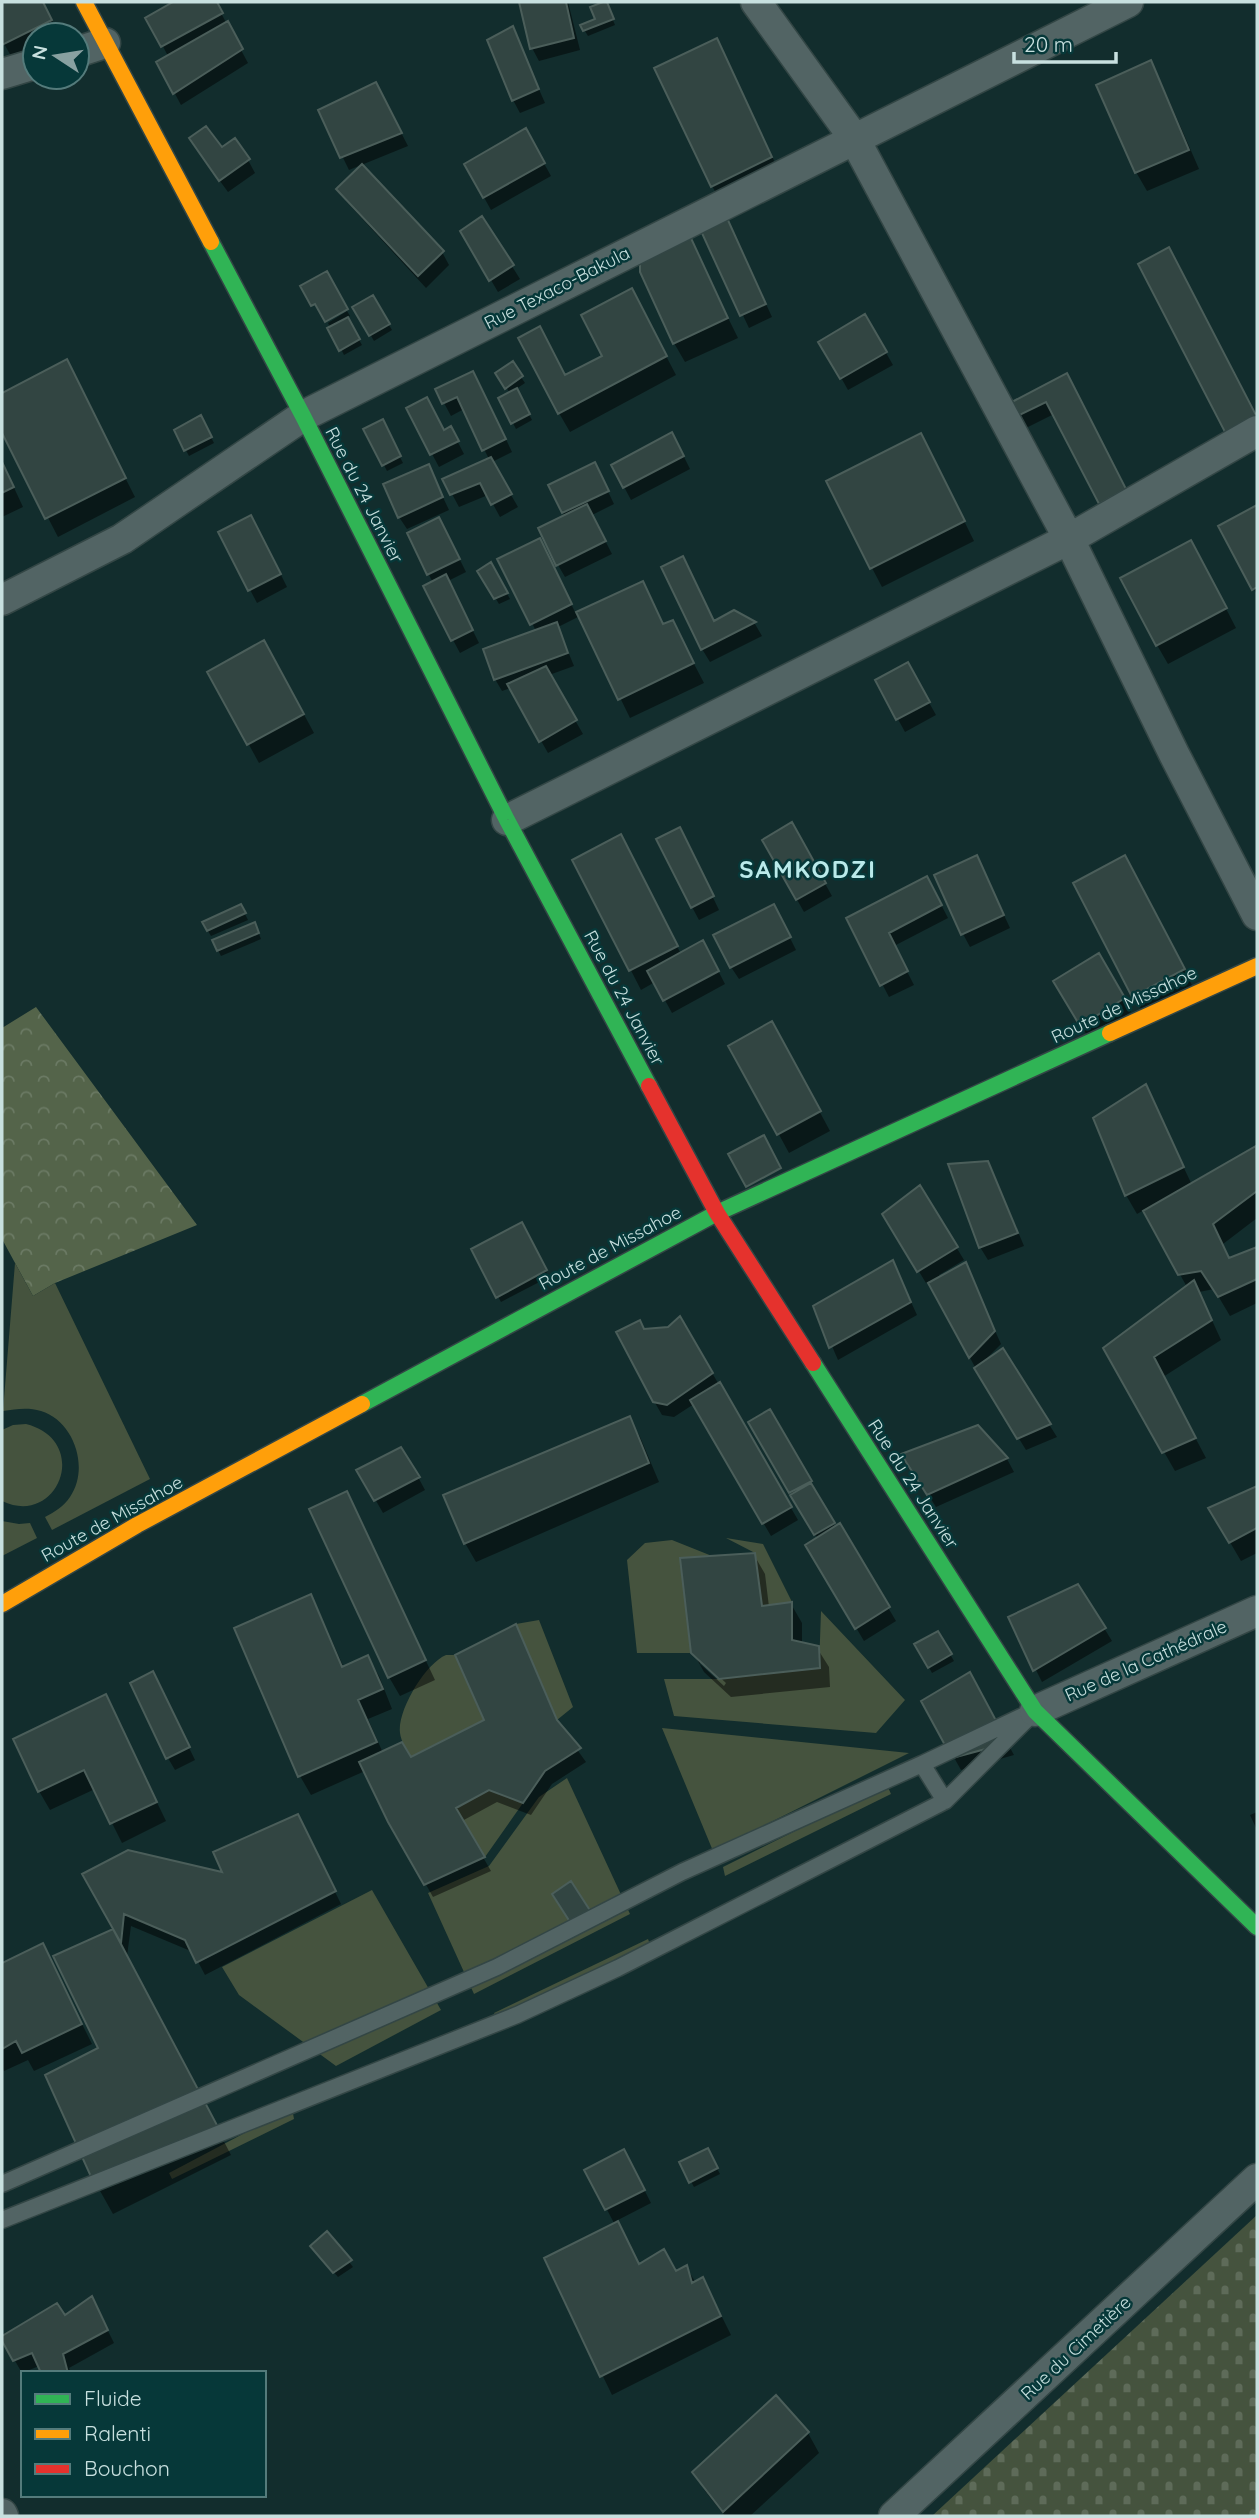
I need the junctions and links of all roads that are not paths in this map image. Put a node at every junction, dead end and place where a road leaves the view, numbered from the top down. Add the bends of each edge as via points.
1 (84, 2) edge
2 (756, 2) edge
3 (1128, 2) edge
4 (105, 43) junction
5 (91, 47) edge
6 (21, 68) edge
7 (2, 74) edge
8 (854, 138) junction
9 (303, 416) junction
10 (1257, 431) edge
11 (1069, 539) junction
12 (2, 600) edge
13 (507, 820) junction
14 (1257, 915) edge
15 (1257, 966) edge
16 (717, 1213) junction
17 (2, 1604) edge
18 (1257, 1611) edge
19 (1035, 1710) junction
20 (922, 1763) junction
21 (945, 1801) junction
22 (1257, 1927) edge
23 (1257, 2179) edge
24 (2, 2184) edge
25 (2, 2220) edge
26 (894, 2516) edge

1 - 4 street, Rue du 24 Janvier
2 - 8 street
3 - 8 street, Rue Texaco-Bakula
4 - 5 street
4 - 9 street, Rue du 24 Janvier
6 - 7 street
8 - 9 street, Rue Texaco-Bakula
8 - 11 street
9 - 12 street, Rue Texaco-Bakula via 122,539
9 - 13 street, Rue du 24 Janvier
10 - 11 street
11 - 13 street
11 - 14 street
13 - 16 street, Rue du 24 Janvier
15 - 16 street, Route de Missahoe
16 - 17 street, Route de Missahoe via 149,1519
16 - 19 street, Rue du 24 Janvier
18 - 19 street, Rue de la Cathédrale
19 - 20 lane
19 - 21 lane
19 - 22 street, Rue du 24 Janvier
20 - 21 lane
20 - 24 lane via 682,1872 497,1967
21 - 25 lane via 517,2015
23 - 26 street, Rue du Cimetière

